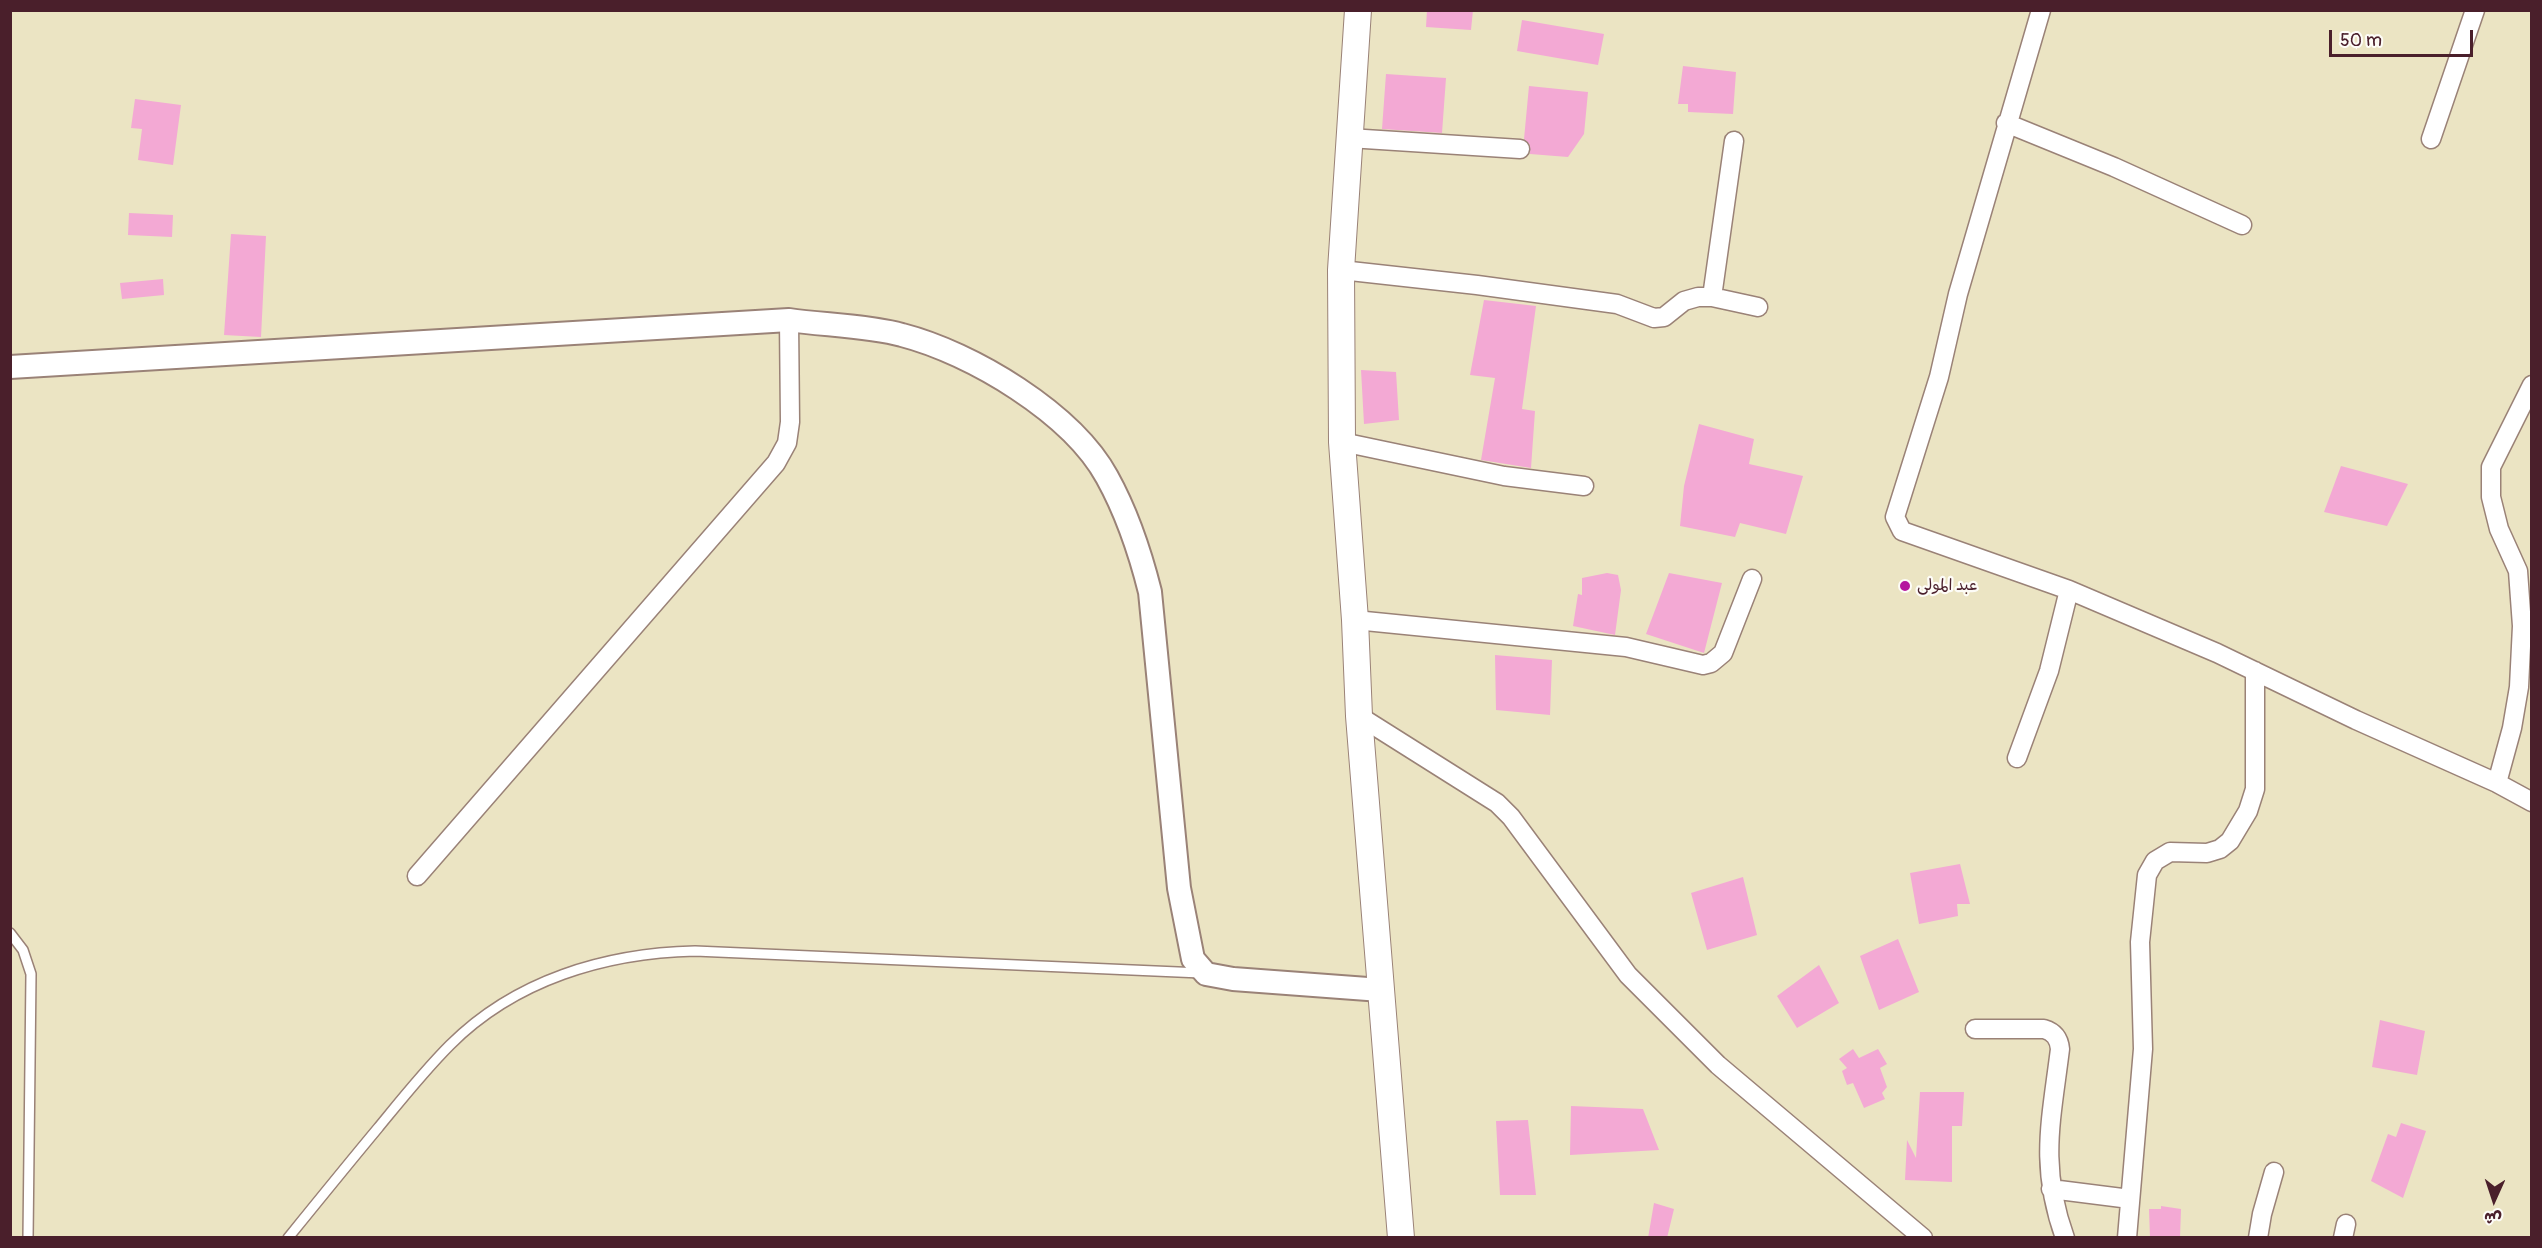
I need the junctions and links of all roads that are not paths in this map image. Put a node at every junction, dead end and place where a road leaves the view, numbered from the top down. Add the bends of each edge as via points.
1 (1358, 10) edge
2 (2041, 10) edge
3 (2475, 10) edge
4 (2006, 123) junction
5 (1348, 138) junction
6 (2431, 139) dead end
7 (1734, 141) dead end
8 (1520, 148) dead end
9 (2242, 225) dead end
10 (1341, 270) junction
11 (1712, 297) junction
12 (1758, 307) dead end
13 (789, 320) junction
14 (10, 367) edge
15 (2532, 385) edge
16 (1342, 442) junction
17 (1584, 486) dead end
18 (1752, 579) dead end
19 (2069, 590) junction
20 (1355, 620) junction
21 (2255, 671) junction
22 (1359, 716) junction
23 (2017, 758) dead end
24 (2497, 783) junction
25 (2532, 802) edge
26 (417, 876) dead end
27 (10, 933) edge
28 (1206, 974) junction
29 (1381, 990) junction
30 (1975, 1029) dead end
31 (2274, 1172) dead end
32 (2051, 1189) junction
33 (2130, 1199) junction
34 (28, 1238) edge
35 (288, 1238) edge
36 (1401, 1238) edge
37 (1923, 1238) edge
38 (2065, 1238) edge
39 (2127, 1238) edge
40 (2258, 1238) edge

1 - 5 main road
2 - 4 street
3 - 6 street
4 - 9 street
4 - 19 street via 1939,377 1895,517 1902,531
5 - 8 street
5 - 10 main road
7 - 11 street
10 - 11 street via 1617,304 1654,318 1664,316 1690,298
10 - 16 main road
11 - 12 street
13 - 14 street
13 - 26 street via 790,422 787,443 776,463
13 - 28 street via 902,335 959,355 1008,381 1077,436 1106,475 1136,542 1150,592 1179,888 1193,959
15 - 24 street via 2491,467 2491,497 2499,529 2518,571 2522,626 2519,687
16 - 17 street via 1504,476
16 - 20 main road
18 - 20 street via 1723,653 1703,665 1626,647
19 - 21 street
19 - 23 street via 2049,671
20 - 22 main road
21 - 24 street
21 - 33 street via 2255,789 2248,811 2230,841 2220,849 2207,853 2170,852 2155,861 2146,874 2140,942 2143,1049
22 - 29 main road
22 - 37 street via 1497,803 1628,975 1718,1065
24 - 25 street
27 - 34 lane via 23,950 31,974
28 - 29 street
28 - 35 lane via 695,951 631,955 600,962 569,971 518,995 450,1045
29 - 36 main road
30 - 32 street via 2044,1029 2058,1039 2048,1143
31 - 40 street
32 - 33 street
32 - 38 street
33 - 39 street

